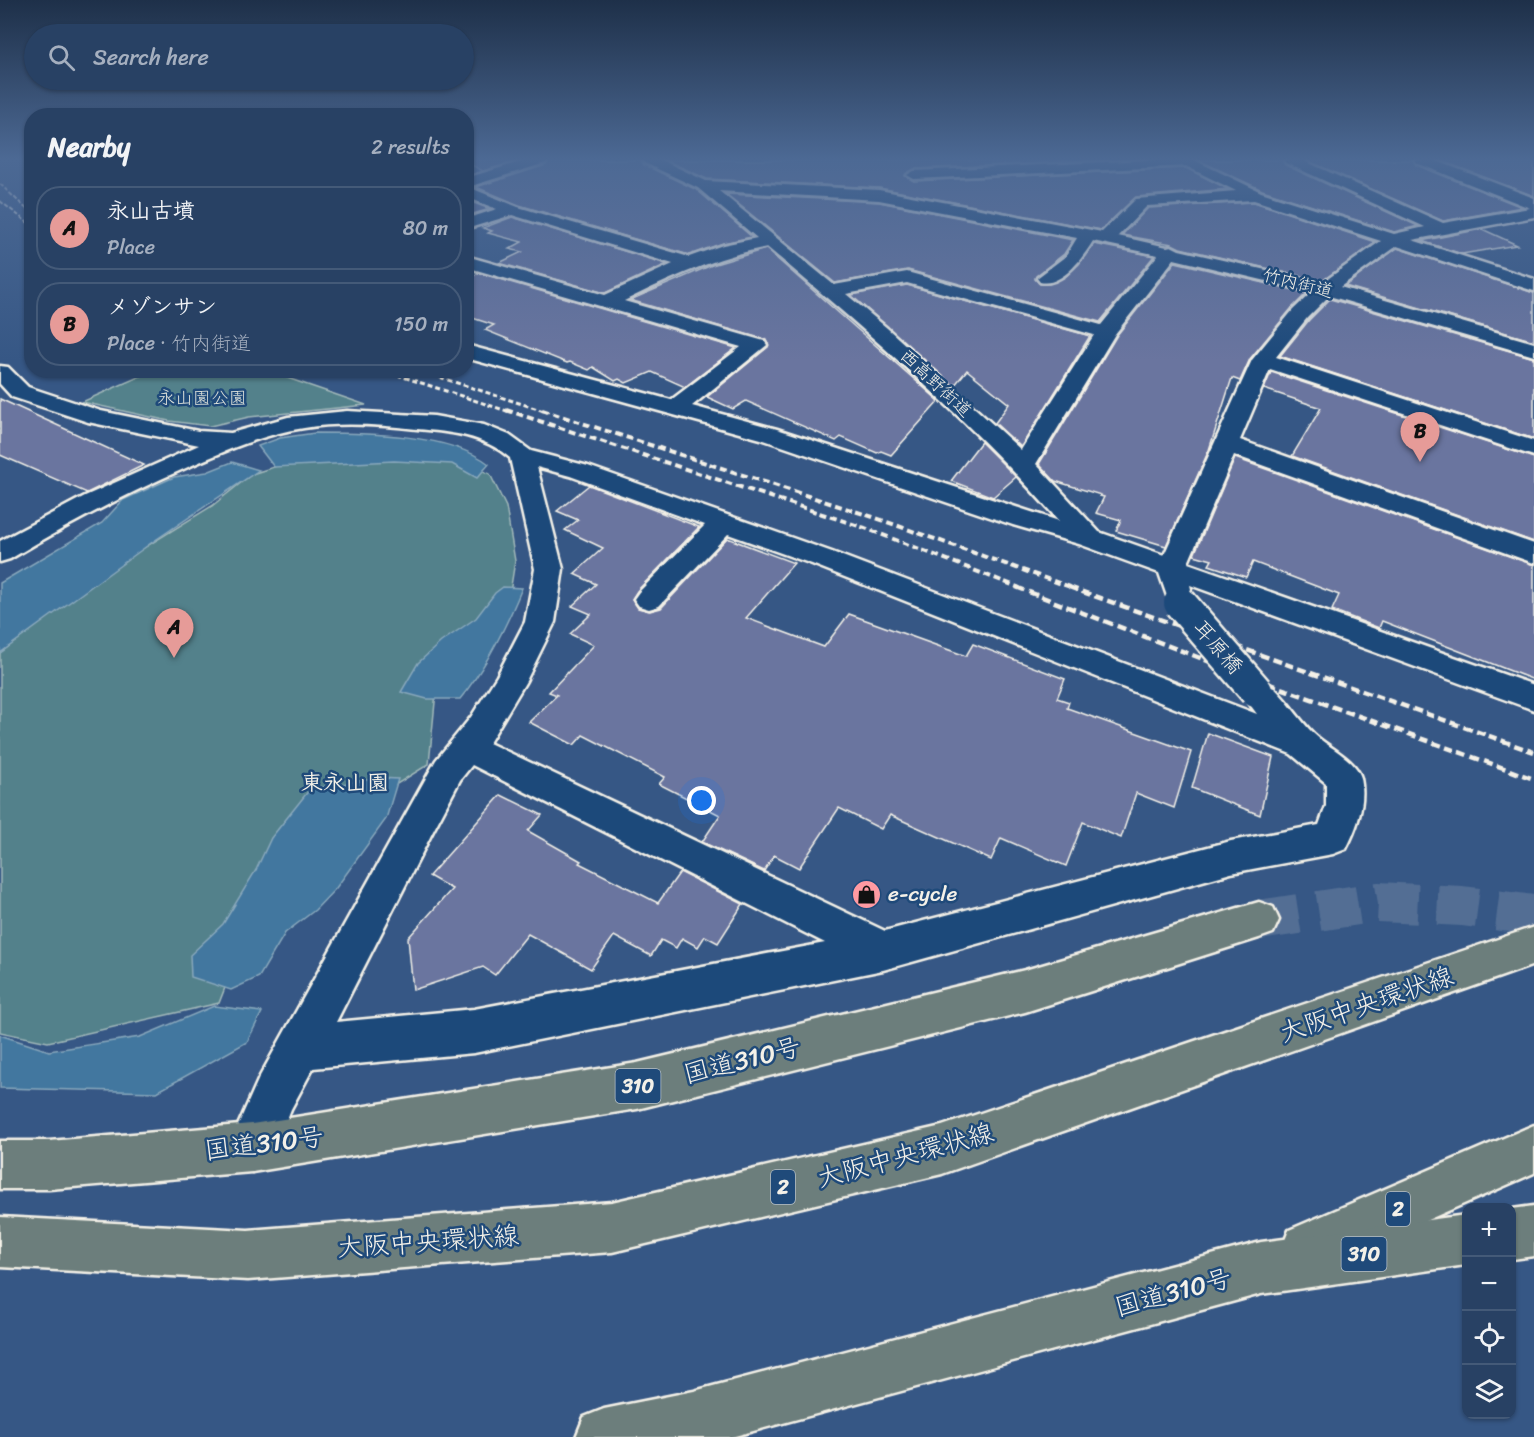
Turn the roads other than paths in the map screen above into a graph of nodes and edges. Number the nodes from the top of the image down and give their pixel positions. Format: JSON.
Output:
{"nodes":[{"id":1,"x":569,"y":227,"type":"edge"},
{"id":2,"x":753,"y":227,"type":"edge"},
{"id":3,"x":1052,"y":227,"type":"edge"},
{"id":4,"x":1117,"y":227,"type":"edge"},
{"id":5,"x":1358,"y":227,"type":"edge"},
{"id":6,"x":1446,"y":227,"type":"edge"},
{"id":7,"x":1441,"y":228,"type":"joint"},
{"id":8,"x":1088,"y":234,"type":"junction"},
{"id":9,"x":1106,"y":238,"type":"junction"},
{"id":10,"x":1396,"y":239,"type":"junction"},
{"id":11,"x":770,"y":241,"type":"junction"},
{"id":12,"x":1171,"y":251,"type":"junction"},
{"id":13,"x":474,"y":263,"type":"edge"},
{"id":14,"x":689,"y":263,"type":"junction"},
{"id":15,"x":1046,"y":278,"type":"dead end"},
{"id":16,"x":1534,"y":285,"type":"edge"},
{"id":17,"x":1325,"y":289,"type":"junction"},
{"id":18,"x":831,"y":291,"type":"junction"},
{"id":19,"x":608,"y":301,"type":"junction"},
{"id":20,"x":1106,"y":332,"type":"junction"},
{"id":21,"x":1534,"y":350,"type":"edge"},
{"id":22,"x":474,"y":353,"type":"edge"},
{"id":23,"x":1263,"y":360,"type":"junction"},
{"id":24,"x":0,"y":372,"type":"edge"},
{"id":25,"x":675,"y":408,"type":"junction"},
{"id":26,"x":233,"y":441,"type":"junction"},
{"id":27,"x":1227,"y":444,"type":"junction"},
{"id":28,"x":1534,"y":449,"type":"edge"},
{"id":29,"x":522,"y":456,"type":"junction"},
{"id":30,"x":1023,"y":465,"type":"junction"},
{"id":31,"x":723,"y":523,"type":"junction"},
{"id":32,"x":1089,"y":538,"type":"junction"},
{"id":33,"x":0,"y":553,"type":"edge"},
{"id":34,"x":1534,"y":554,"type":"edge"},
{"id":35,"x":1172,"y":568,"type":"junction"},
{"id":36,"x":649,"y":599,"type":"dead end"},
{"id":37,"x":1534,"y":698,"type":"edge"},
{"id":38,"x":1302,"y":744,"type":"junction"},
{"id":39,"x":466,"y":747,"type":"junction"},
{"id":40,"x":1259,"y":920,"type":"tunnel mouth"},
{"id":41,"x":1534,"y":946,"type":"edge"},
{"id":42,"x":883,"y":951,"type":"junction"},
{"id":43,"x":301,"y":1047,"type":"junction"},
{"id":44,"x":252,"y":1148,"type":"junction"},
{"id":45,"x":1534,"y":1149,"type":"edge"},
{"id":46,"x":0,"y":1165,"type":"edge"},
{"id":47,"x":1534,"y":1231,"type":"edge"},
{"id":48,"x":1516,"y":1233,"type":"edge"},
{"id":49,"x":1462,"y":1241,"type":"edge"},
{"id":50,"x":0,"y":1242,"type":"edge"},
{"id":51,"x":1261,"y":1268,"type":"junction"},
{"id":52,"x":604,"y":1437,"type":"edge"}],
"edges":[{"from":1,"to":14,"type":"street"},
{"from":2,"to":11,"type":"street","name":"西高野街道"},
{"from":3,"to":8,"type":"street","name":"竹内街道"},
{"from":4,"to":9,"type":"street"},
{"from":5,"to":10,"type":"street"},
{"from":6,"to":7,"type":"street"},
{"from":7,"to":10,"type":"street"},
{"from":8,"to":9,"type":"street","name":"竹内街道"},
{"from":8,"to":15,"type":"street"},
{"from":9,"to":12,"type":"street","name":"竹内街道"},
{"from":10,"to":16,"type":"street"},
{"from":10,"to":17,"type":"street"},
{"from":11,"to":14,"type":"street"},
{"from":11,"to":18,"type":"street","name":"西高野街道"},
{"from":12,"to":17,"type":"street","name":"竹内街道"},
{"from":12,"to":20,"type":"street"},
{"from":13,"to":19,"type":"street"},
{"from":14,"to":19,"type":"street"},
{"from":17,"to":21,"type":"street","name":"竹内街道"},
{"from":17,"to":23,"type":"street"},
{"from":18,"to":20,"type":"street"},
{"from":18,"to":30,"type":"street","name":"西高野街道"},
{"from":19,"to":25,"type":"street"},
{"from":20,"to":30,"type":"street"},
{"from":22,"to":25,"type":"street"},
{"from":23,"to":27,"type":"street"},
{"from":23,"to":28,"type":"street"},
{"from":24,"to":26,"type":"street"},
{"from":25,"to":32,"type":"street"},
{"from":26,"to":29,"type":"street"},
{"from":26,"to":33,"type":"street"},
{"from":27,"to":34,"type":"street"},
{"from":27,"to":35,"type":"street"},
{"from":29,"to":31,"type":"street"},
{"from":29,"to":39,"type":"street"},
{"from":30,"to":32,"type":"street","name":"西高野街道"},
{"from":31,"to":36,"type":"street"},
{"from":31,"to":38,"type":"street"},
{"from":32,"to":35,"type":"street","name":"西高野街道"},
{"from":35,"to":37,"type":"street","name":"西高野街道"},
{"from":35,"to":38,"type":"street","name":"耳原橋","bridge":true},
{"from":38,"to":42,"type":"street"},
{"from":39,"to":42,"type":"street"},
{"from":39,"to":43,"type":"street"},
{"from":40,"to":44,"type":"main road","name":"国道310号","number":"310"},
{"from":41,"to":50,"type":"main road","name":"大阪中央環状線","number":"2"},
{"from":42,"to":43,"type":"street"},
{"from":43,"to":44,"type":"street"},
{"from":44,"to":46,"type":"main road","name":"国道310号","number":"310"},
{"from":45,"to":51,"type":"main road","number":"2"},
{"from":47,"to":48,"type":"main road"},
{"from":49,"to":51,"type":"main road","name":"国道310号","number":"310"},
{"from":51,"to":52,"type":"main road","name":"国道310号","number":"310"}]}
